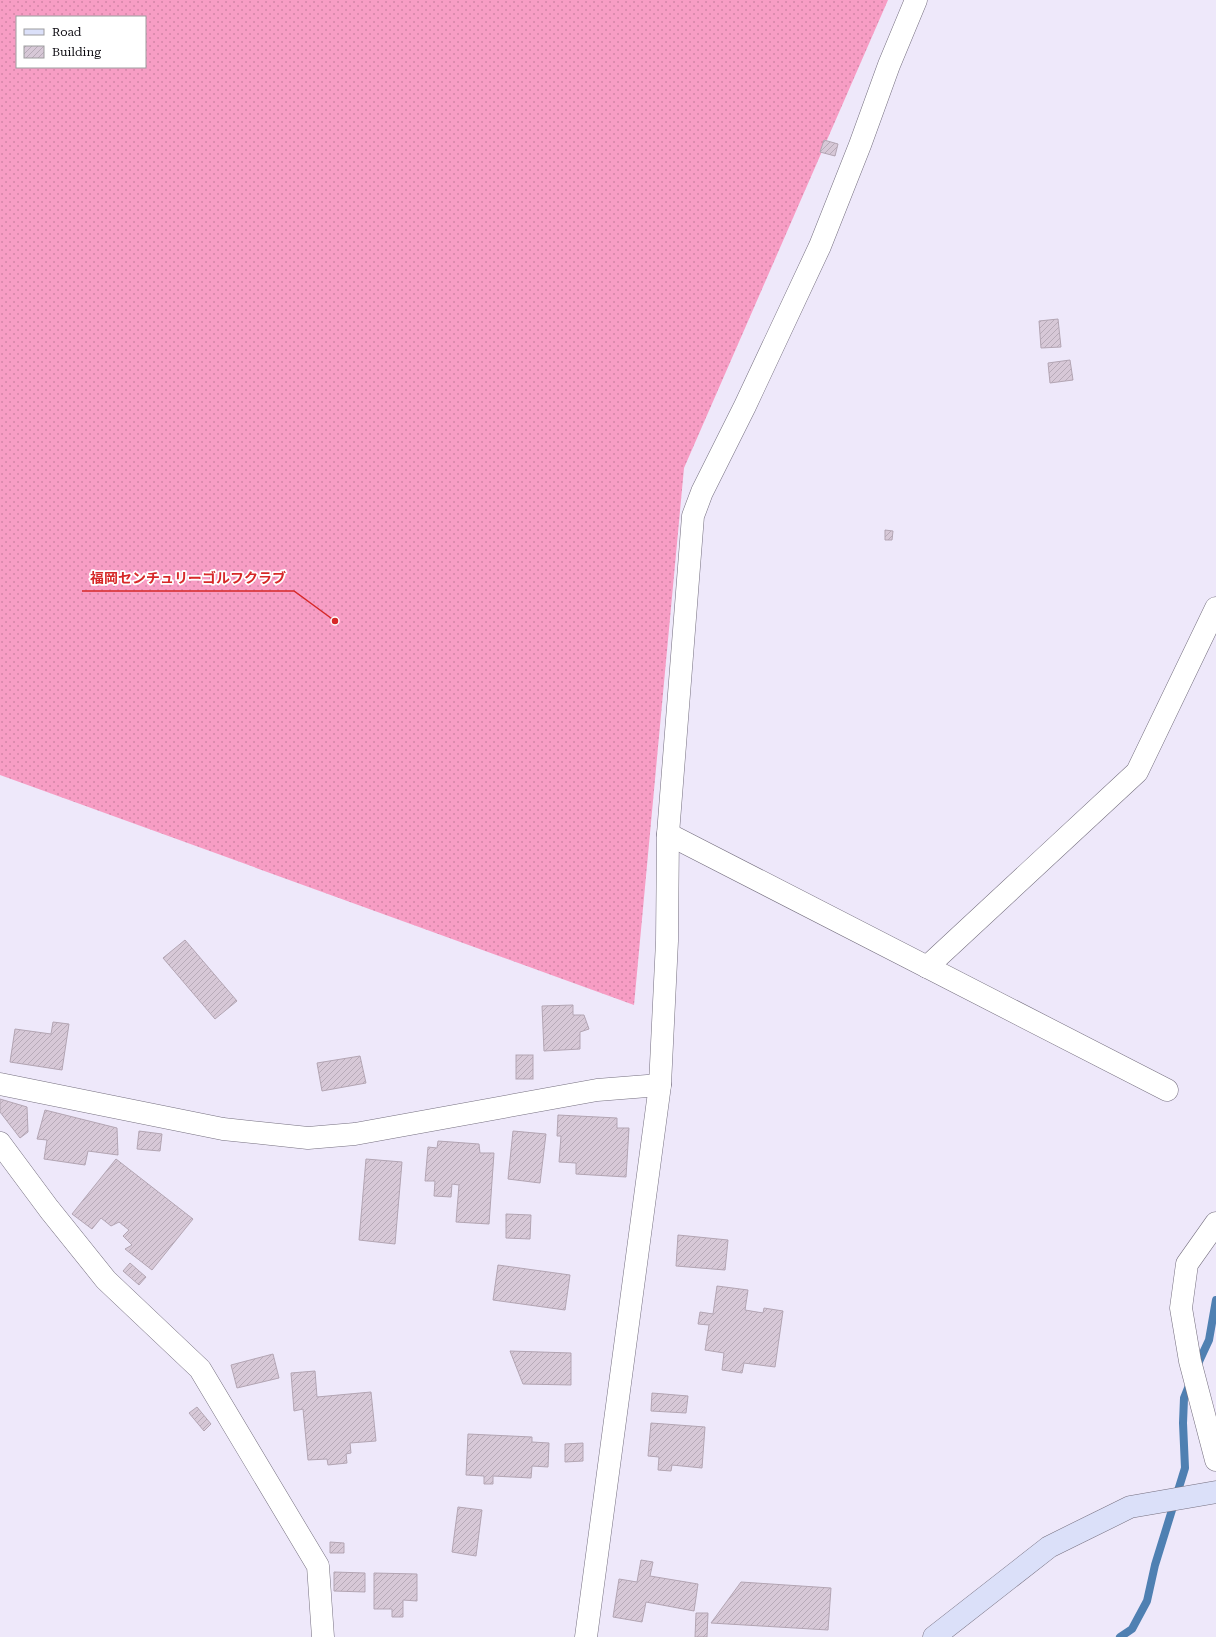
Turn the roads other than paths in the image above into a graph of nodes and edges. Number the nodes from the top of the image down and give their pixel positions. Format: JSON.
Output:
{"nodes":[{"id":1,"x":916,"y":0,"type":"edge"},
{"id":2,"x":1216,"y":608,"type":"edge"},
{"id":3,"x":668,"y":834,"type":"junction"},
{"id":4,"x":927,"y":967,"type":"junction"},
{"id":5,"x":0,"y":1084,"type":"edge"},
{"id":6,"x":660,"y":1085,"type":"junction"},
{"id":7,"x":1167,"y":1090,"type":"dead end"},
{"id":8,"x":0,"y":1143,"type":"edge"},
{"id":9,"x":1216,"y":1223,"type":"edge"},
{"id":10,"x":1216,"y":1460,"type":"edge"},
{"id":11,"x":1216,"y":1492,"type":"edge"},
{"id":12,"x":323,"y":1637,"type":"edge"},
{"id":13,"x":586,"y":1637,"type":"edge"},
{"id":14,"x":934,"y":1637,"type":"edge"}],
"edges":[{"from":1,"to":3,"type":"street"},
{"from":2,"to":4,"type":"street"},
{"from":3,"to":4,"type":"street"},
{"from":3,"to":6,"type":"street"},
{"from":4,"to":7,"type":"street"},
{"from":5,"to":6,"type":"street"},
{"from":6,"to":13,"type":"street"},
{"from":8,"to":12,"type":"street"},
{"from":9,"to":10,"type":"street"},
{"from":11,"to":14,"type":"street"}]}
